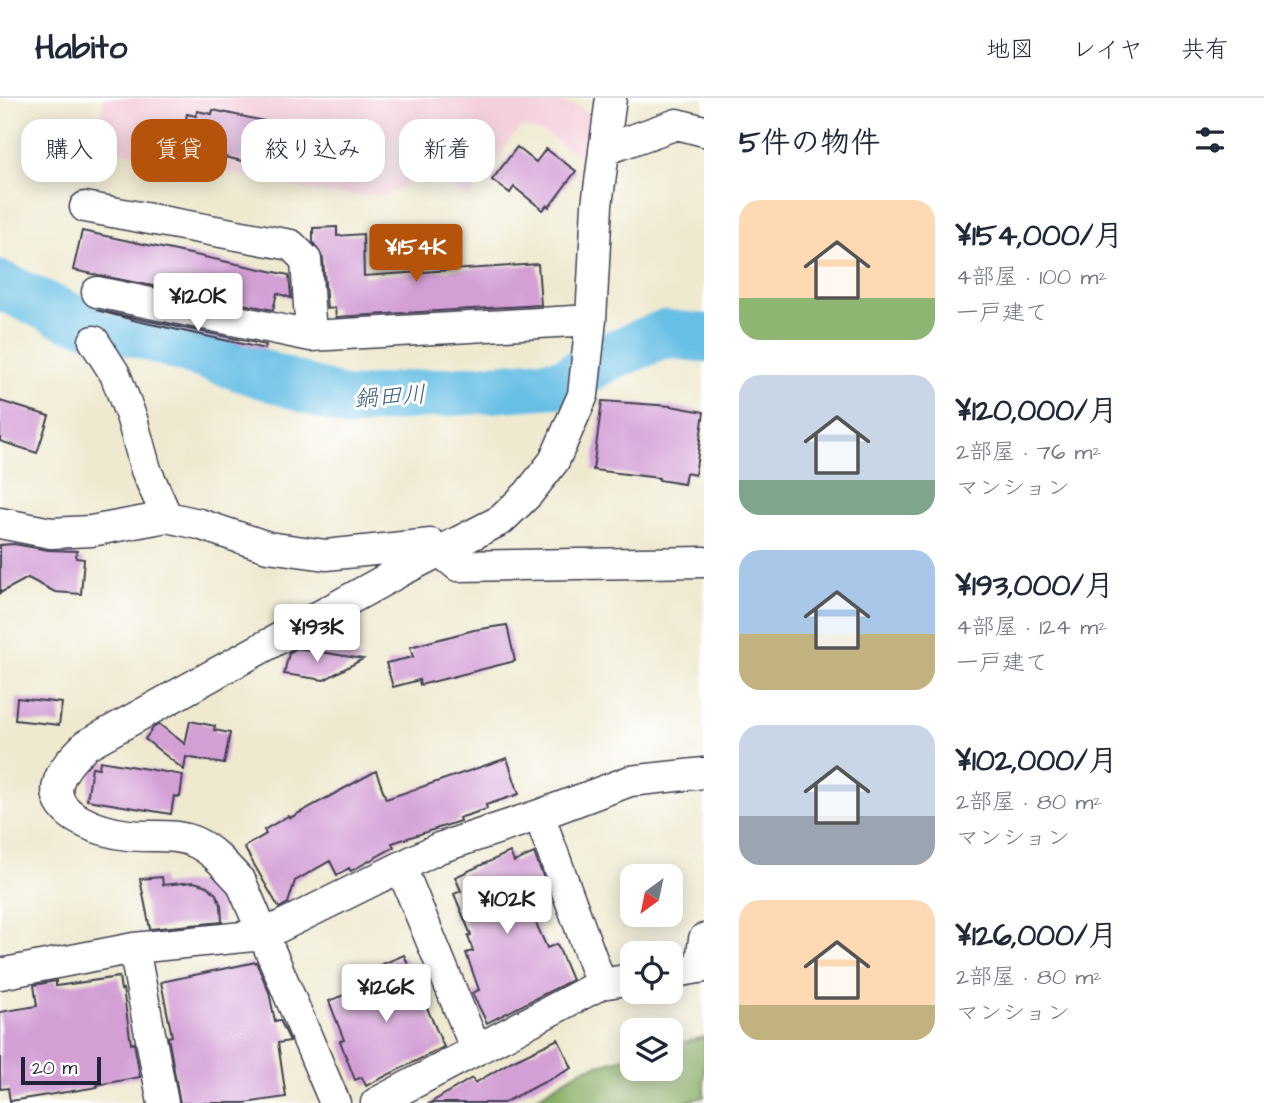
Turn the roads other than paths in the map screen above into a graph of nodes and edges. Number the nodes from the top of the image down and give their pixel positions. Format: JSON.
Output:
{"nodes":[{"id":1,"x":611,"y":98,"type":"edge"},
{"id":2,"x":704,"y":131,"type":"edge"},
{"id":3,"x":604,"y":150,"type":"junction"},
{"id":4,"x":85,"y":207,"type":"dead end"},
{"id":5,"x":97,"y":292,"type":"dead end"},
{"id":6,"x":590,"y":332,"type":"junction"},
{"id":7,"x":312,"y":336,"type":"junction"},
{"id":8,"x":94,"y":341,"type":"dead end"},
{"id":9,"x":167,"y":517,"type":"junction"},
{"id":10,"x":0,"y":523,"type":"edge"},
{"id":11,"x":440,"y":553,"type":"junction"},
{"id":12,"x":704,"y":562,"type":"edge"},
{"id":13,"x":704,"y":773,"type":"edge"},
{"id":14,"x":539,"y":815,"type":"junction"},
{"id":15,"x":401,"y":867,"type":"junction"},
{"id":16,"x":263,"y":935,"type":"junction"},
{"id":17,"x":134,"y":948,"type":"junction"},
{"id":18,"x":703,"y":958,"type":"edge"},
{"id":19,"x":683,"y":967,"type":"edge"},
{"id":20,"x":0,"y":974,"type":"edge"},
{"id":21,"x":620,"y":981,"type":"edge"},
{"id":22,"x":601,"y":984,"type":"junction"},
{"id":23,"x":475,"y":1050,"type":"junction"},
{"id":24,"x":155,"y":1102,"type":"edge"},
{"id":25,"x":335,"y":1103,"type":"edge"},
{"id":26,"x":376,"y":1103,"type":"edge"}],
"edges":[{"from":1,"to":3,"type":"street"},
{"from":2,"to":3,"type":"street"},
{"from":3,"to":6,"type":"street"},
{"from":4,"to":7,"type":"street"},
{"from":5,"to":7,"type":"street"},
{"from":6,"to":7,"type":"street"},
{"from":6,"to":11,"type":"street"},
{"from":8,"to":9,"type":"street"},
{"from":9,"to":10,"type":"street"},
{"from":9,"to":11,"type":"street"},
{"from":11,"to":12,"type":"street"},
{"from":11,"to":16,"type":"street"},
{"from":13,"to":14,"type":"street"},
{"from":14,"to":15,"type":"street"},
{"from":14,"to":22,"type":"street"},
{"from":15,"to":16,"type":"street"},
{"from":15,"to":23,"type":"street"},
{"from":16,"to":17,"type":"street"},
{"from":16,"to":25,"type":"street"},
{"from":17,"to":20,"type":"street"},
{"from":17,"to":24,"type":"street"},
{"from":18,"to":19,"type":"street"},
{"from":21,"to":22,"type":"street"},
{"from":22,"to":23,"type":"street"},
{"from":23,"to":26,"type":"street"}]}
